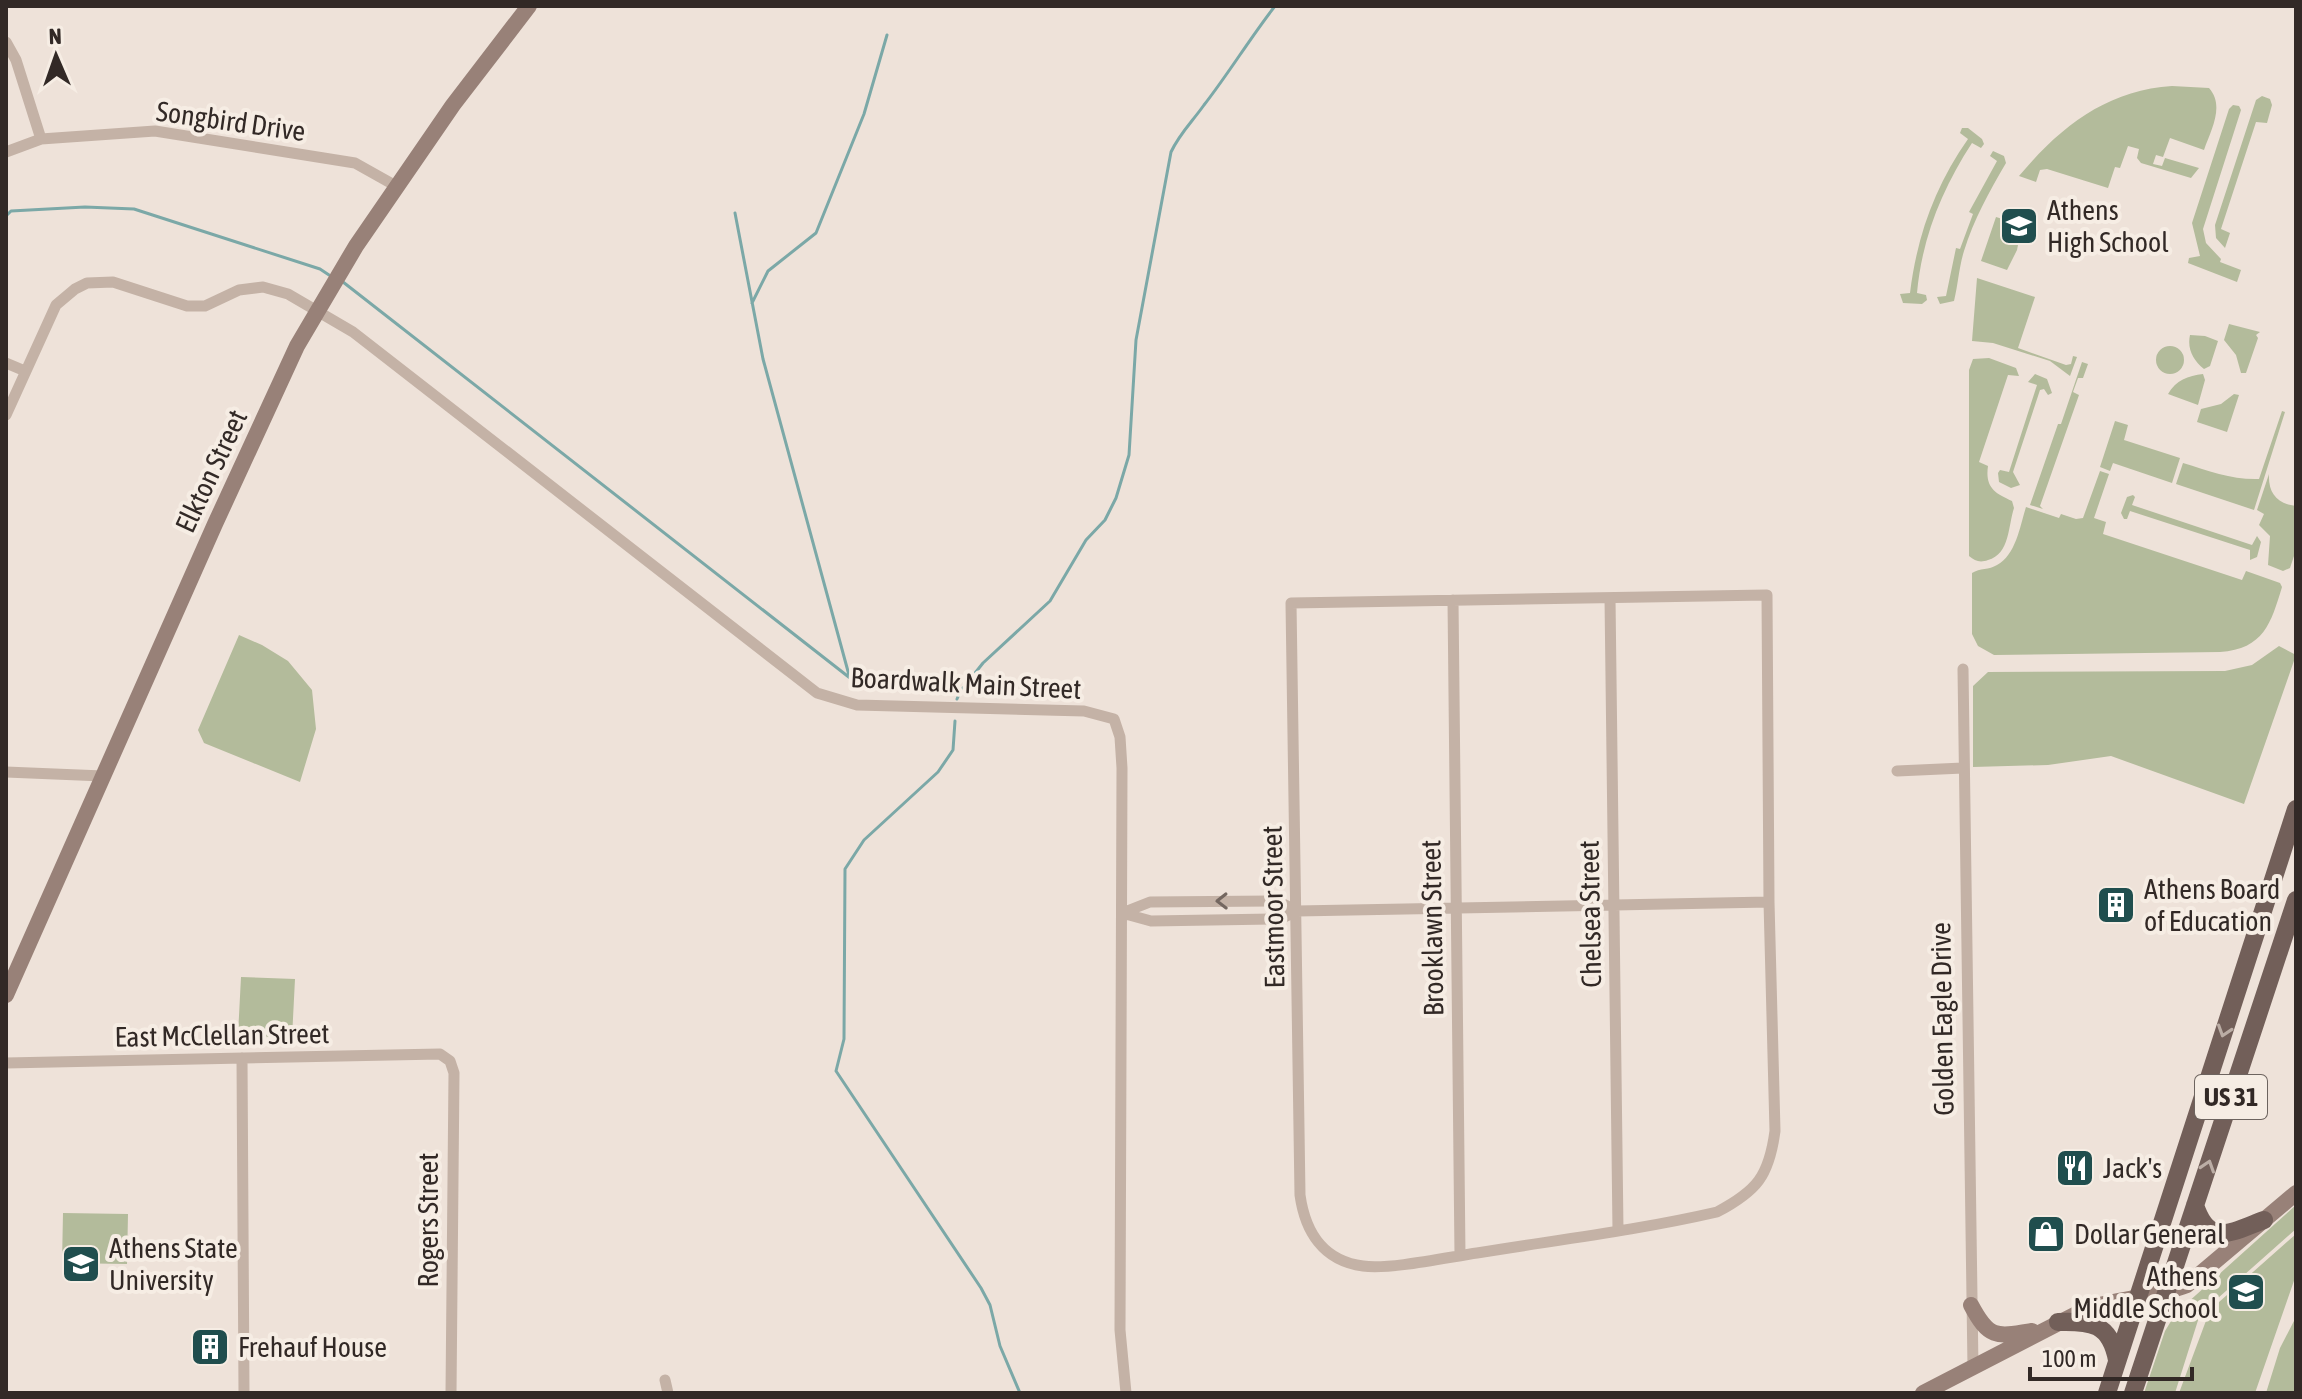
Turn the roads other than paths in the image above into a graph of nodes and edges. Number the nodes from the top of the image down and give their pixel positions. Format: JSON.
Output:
{"nodes":[{"id":1,"x":529,"y":6,"type":"edge"},
{"id":2,"x":6,"y":42,"type":"edge"},
{"id":3,"x":41,"y":139,"type":"junction"},
{"id":4,"x":6,"y":152,"type":"edge"},
{"id":5,"x":396,"y":186,"type":"junction"},
{"id":6,"x":318,"y":310,"type":"junction"},
{"id":7,"x":6,"y":363,"type":"edge"},
{"id":8,"x":25,"y":371,"type":"junction"},
{"id":9,"x":6,"y":415,"type":"edge"},
{"id":10,"x":1610,"y":598,"type":"junction"},
{"id":11,"x":1453,"y":600,"type":"junction"},
{"id":12,"x":1963,"y":669,"type":"dead end"},
{"id":13,"x":1963,"y":768,"type":"junction"},
{"id":14,"x":1897,"y":771,"type":"dead end"},
{"id":15,"x":6,"y":772,"type":"edge"},
{"id":16,"x":103,"y":776,"type":"junction"},
{"id":17,"x":2296,"y":809,"type":"edge"},
{"id":18,"x":2296,"y":900,"type":"edge"},
{"id":19,"x":1769,"y":902,"type":"junction"},
{"id":20,"x":1614,"y":906,"type":"junction"},
{"id":21,"x":1456,"y":909,"type":"junction"},
{"id":22,"x":1297,"y":911,"type":"junction"},
{"id":23,"x":1122,"y":913,"type":"junction"},
{"id":24,"x":7,"y":989,"type":"edge"},
{"id":25,"x":440,"y":1054,"type":"joint"},
{"id":26,"x":242,"y":1058,"type":"junction"},
{"id":27,"x":6,"y":1063,"type":"edge"},
{"id":28,"x":2296,"y":1193,"type":"edge"},
{"id":29,"x":2195,"y":1205,"type":"junction"},
{"id":30,"x":2264,"y":1220,"type":"junction"},
{"id":31,"x":1618,"y":1230,"type":"junction"},
{"id":32,"x":1460,"y":1255,"type":"junction"},
{"id":33,"x":2165,"y":1293,"type":"junction"},
{"id":34,"x":2139,"y":1298,"type":"junction"},
{"id":35,"x":1971,"y":1305,"type":"junction"},
{"id":36,"x":2052,"y":1325,"type":"junction"},
{"id":37,"x":2117,"y":1362,"type":"junction"},
{"id":38,"x":1973,"y":1368,"type":"junction"},
{"id":39,"x":665,"y":1380,"type":"dead end"},
{"id":40,"x":244,"y":1393,"type":"edge"},
{"id":41,"x":451,"y":1393,"type":"edge"},
{"id":42,"x":668,"y":1393,"type":"edge"},
{"id":43,"x":1126,"y":1393,"type":"edge"},
{"id":44,"x":1923,"y":1393,"type":"edge"},
{"id":45,"x":2107,"y":1393,"type":"edge"},
{"id":46,"x":2133,"y":1393,"type":"edge"}],
"edges":[{"from":1,"to":5,"type":"street","name":"Elkton Street"},
{"from":2,"to":3,"type":"street"},
{"from":3,"to":4,"type":"street","name":"Songbird Drive"},
{"from":3,"to":5,"type":"street","name":"Songbird Drive"},
{"from":5,"to":6,"type":"street","name":"Elkton Street"},
{"from":6,"to":8,"type":"street"},
{"from":6,"to":16,"type":"street","name":"Elkton Street"},
{"from":6,"to":23,"type":"street","name":"Boardwalk Main Street"},
{"from":7,"to":8,"type":"street"},
{"from":8,"to":9,"type":"street"},
{"from":10,"to":11,"type":"street","name":"Eastmoor Street"},
{"from":10,"to":19,"type":"street","name":"Eastmoor Street"},
{"from":10,"to":20,"type":"street","name":"Chelsea Street"},
{"from":11,"to":21,"type":"street","name":"Brooklawn Street"},
{"from":11,"to":22,"type":"street","name":"Eastmoor Street"},
{"from":12,"to":13,"type":"street","name":"Golden Eagle Drive"},
{"from":13,"to":14,"type":"street"},
{"from":13,"to":35,"type":"street","name":"Golden Eagle Drive"},
{"from":15,"to":16,"type":"street"},
{"from":16,"to":24,"type":"street","name":"Elkton Street"},
{"from":17,"to":34,"type":"main road","number":"US 31","one_way":true},
{"from":29,"to":18,"type":"main road","number":"US 31","one_way":true},
{"from":19,"to":20,"type":"street"},
{"from":19,"to":31,"type":"street","name":"Eastmoor Street"},
{"from":20,"to":21,"type":"street"},
{"from":20,"to":31,"type":"street","name":"Chelsea Street"},
{"from":21,"to":22,"type":"street"},
{"from":21,"to":32,"type":"street","name":"Brooklawn Street"},
{"from":22,"to":23,"type":"street"},
{"from":22,"to":23,"type":"street","one_way":true},
{"from":22,"to":32,"type":"street","name":"Eastmoor Street"},
{"from":23,"to":43,"type":"street","name":"Boardwalk Main Street"},
{"from":25,"to":26,"type":"street","name":"East McClellan Street"},
{"from":25,"to":41,"type":"street","name":"Rogers Street"},
{"from":26,"to":27,"type":"street","name":"East McClellan Street"},
{"from":26,"to":40,"type":"street"},
{"from":28,"to":30,"type":"street"},
{"from":29,"to":30,"type":"main road"},
{"from":29,"to":33,"type":"main road","number":"US 31"},
{"from":30,"to":33,"type":"street"},
{"from":31,"to":32,"type":"street","name":"Eastmoor Street"},
{"from":33,"to":34,"type":"street"},
{"from":33,"to":46,"type":"main road","number":"US 31"},
{"from":34,"to":36,"type":"street"},
{"from":34,"to":37,"type":"main road","number":"US 31"},
{"from":35,"to":36,"type":"street"},
{"from":35,"to":38,"type":"street","name":"Golden Eagle Drive"},
{"from":36,"to":37,"type":"main road"},
{"from":36,"to":38,"type":"street"},
{"from":37,"to":45,"type":"main road","number":"US 31"},
{"from":38,"to":44,"type":"street"},
{"from":39,"to":42,"type":"street"}]}
